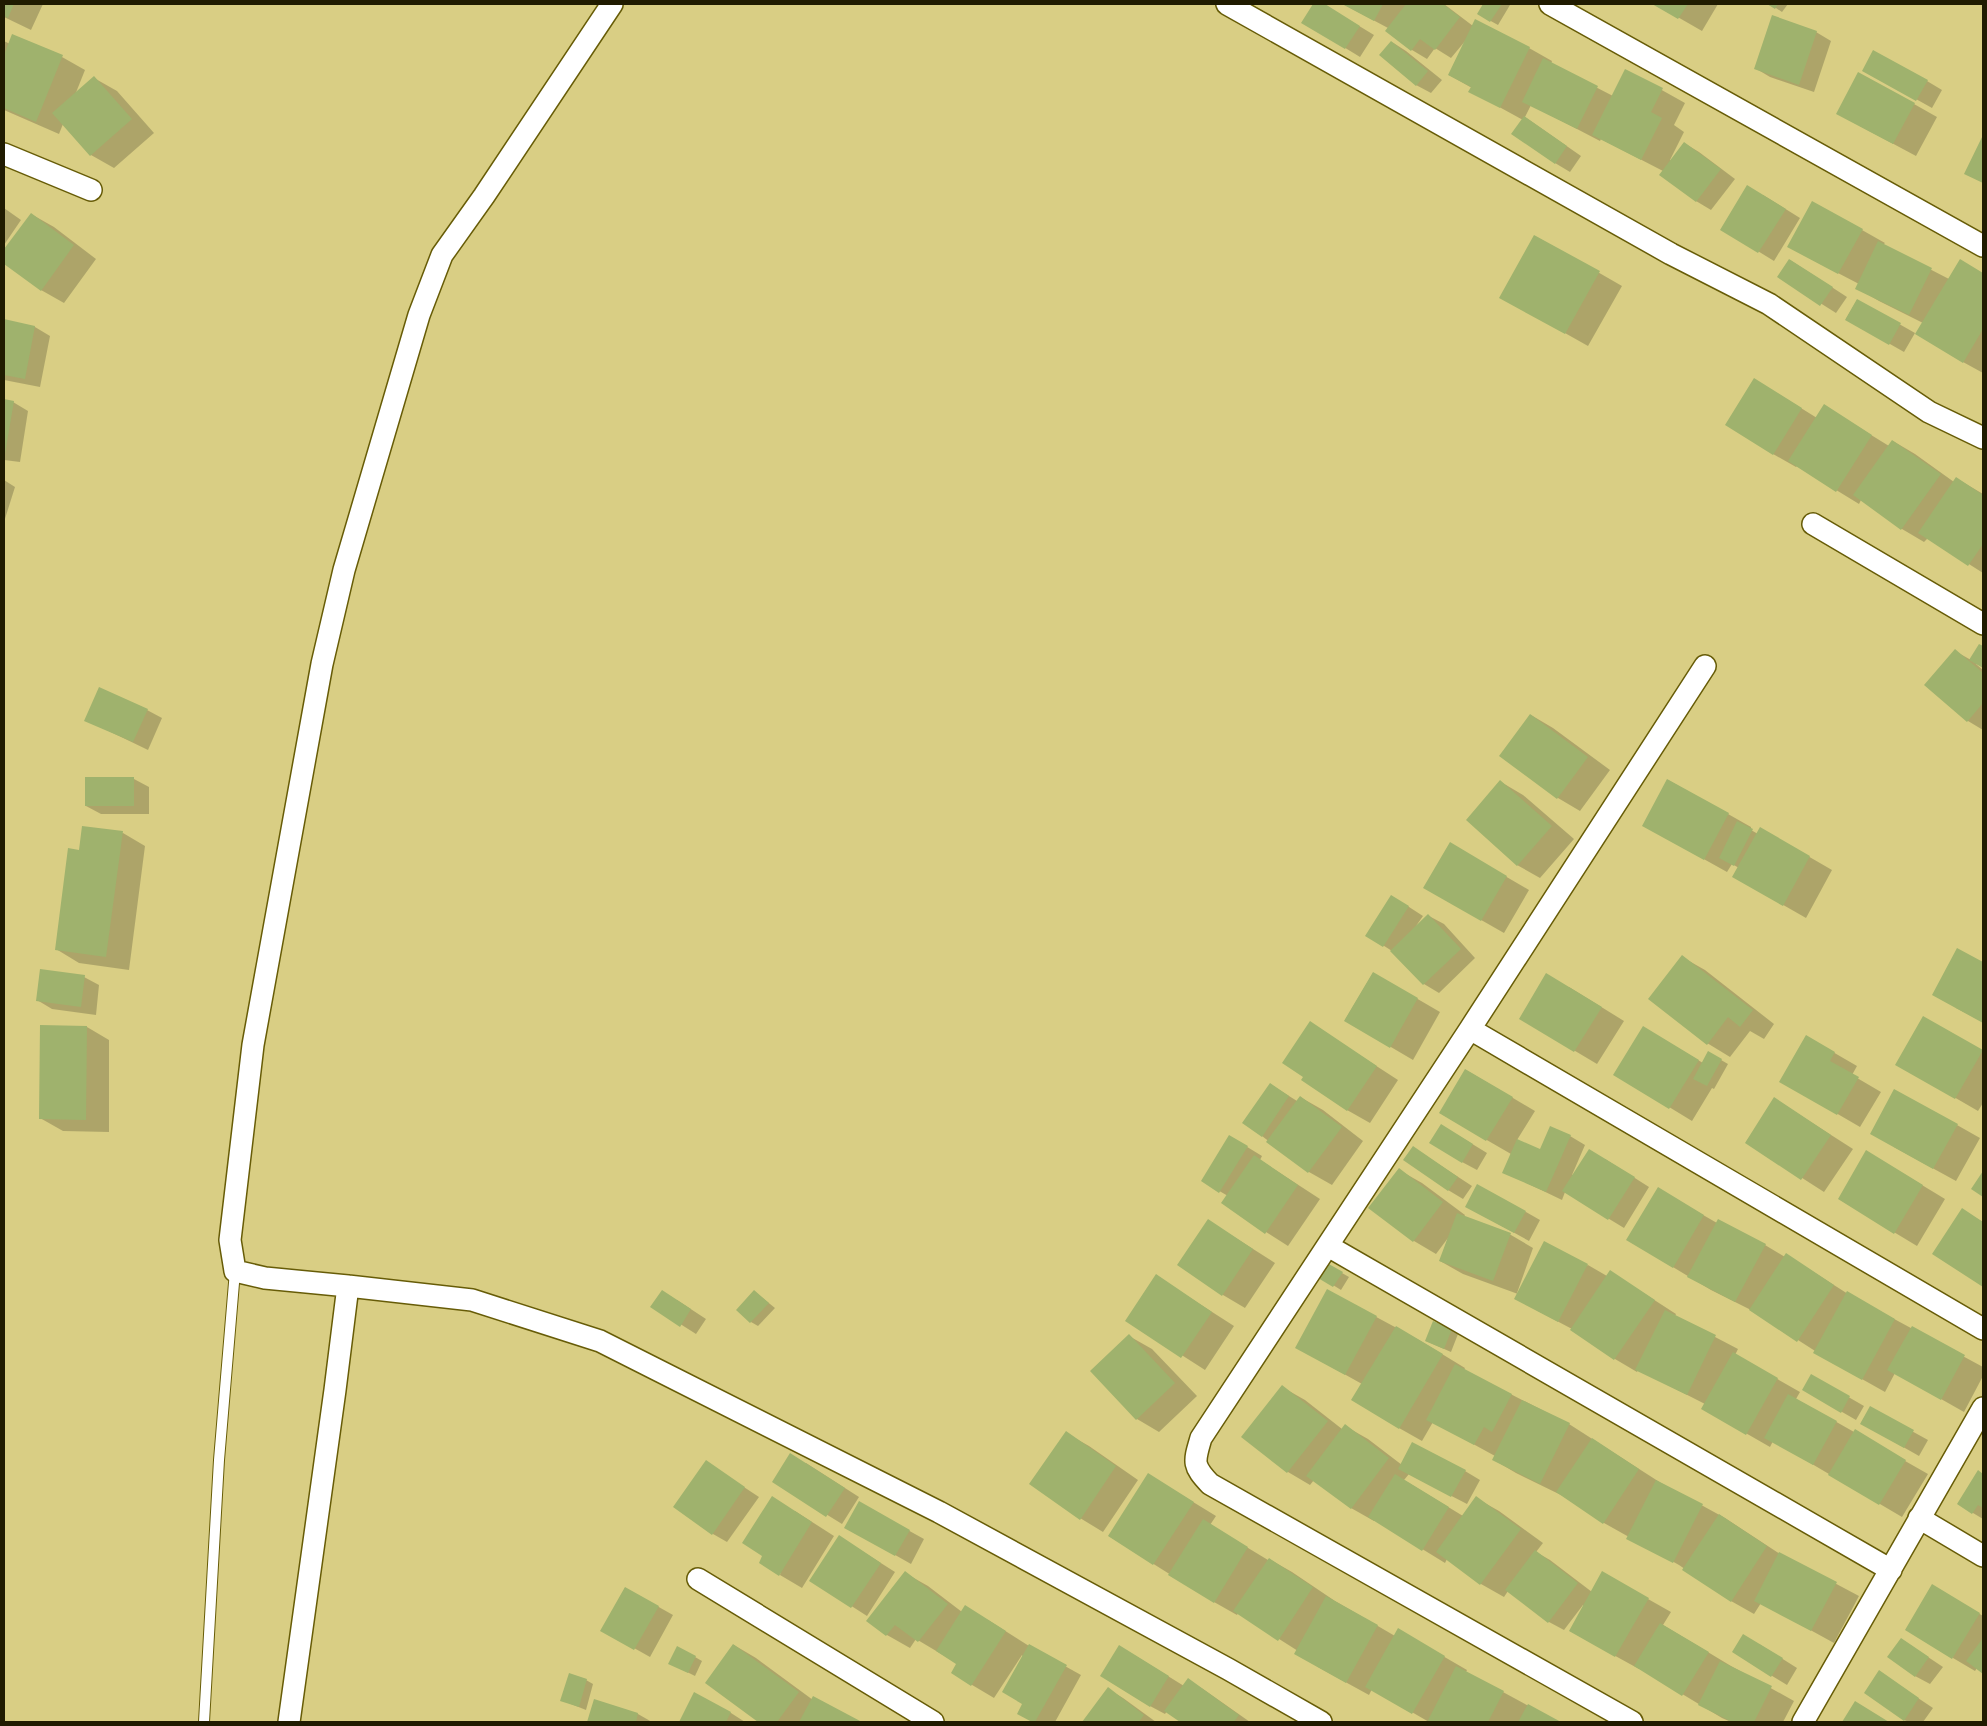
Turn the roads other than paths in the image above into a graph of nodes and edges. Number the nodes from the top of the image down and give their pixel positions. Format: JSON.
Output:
{"nodes":[{"id":1,"x":612,"y":4,"type":"edge"},
{"id":2,"x":1227,"y":4,"type":"edge"},
{"id":3,"x":1550,"y":4,"type":"edge"},
{"id":4,"x":4,"y":154,"type":"edge"},
{"id":5,"x":91,"y":190,"type":"dead end"},
{"id":6,"x":1983,"y":246,"type":"edge"},
{"id":7,"x":1983,"y":438,"type":"edge"},
{"id":8,"x":1813,"y":524,"type":"dead end"},
{"id":9,"x":1983,"y":624,"type":"edge"},
{"id":10,"x":1704,"y":666,"type":"dead end"},
{"id":11,"x":1470,"y":1029,"type":"junction"},
{"id":12,"x":1328,"y":1246,"type":"junction"},
{"id":13,"x":235,"y":1271,"type":"junction"},
{"id":14,"x":348,"y":1286,"type":"junction"},
{"id":15,"x":1983,"y":1329,"type":"edge"},
{"id":16,"x":1983,"y":1408,"type":"edge"},
{"id":17,"x":1919,"y":1518,"type":"junction"},
{"id":18,"x":1983,"y":1556,"type":"edge"},
{"id":19,"x":1891,"y":1570,"type":"junction"},
{"id":20,"x":698,"y":1579,"type":"dead end"},
{"id":21,"x":929,"y":1721,"type":"edge"},
{"id":22,"x":204,"y":1722,"type":"edge"},
{"id":23,"x":289,"y":1722,"type":"edge"},
{"id":24,"x":1321,"y":1722,"type":"edge"},
{"id":25,"x":1632,"y":1722,"type":"edge"},
{"id":26,"x":1803,"y":1722,"type":"edge"}],
"edges":[{"from":1,"to":13,"type":"street"},
{"from":2,"to":7,"type":"street"},
{"from":3,"to":6,"type":"street"},
{"from":4,"to":5,"type":"street"},
{"from":8,"to":9,"type":"street"},
{"from":10,"to":11,"type":"street"},
{"from":11,"to":12,"type":"street"},
{"from":11,"to":15,"type":"street"},
{"from":12,"to":19,"type":"street"},
{"from":12,"to":25,"type":"street"},
{"from":13,"to":14,"type":"street"},
{"from":13,"to":22,"type":"lane"},
{"from":14,"to":23,"type":"street"},
{"from":14,"to":24,"type":"street"},
{"from":16,"to":17,"type":"street"},
{"from":17,"to":18,"type":"street"},
{"from":17,"to":19,"type":"street"},
{"from":19,"to":26,"type":"street"},
{"from":20,"to":21,"type":"street"}]}
